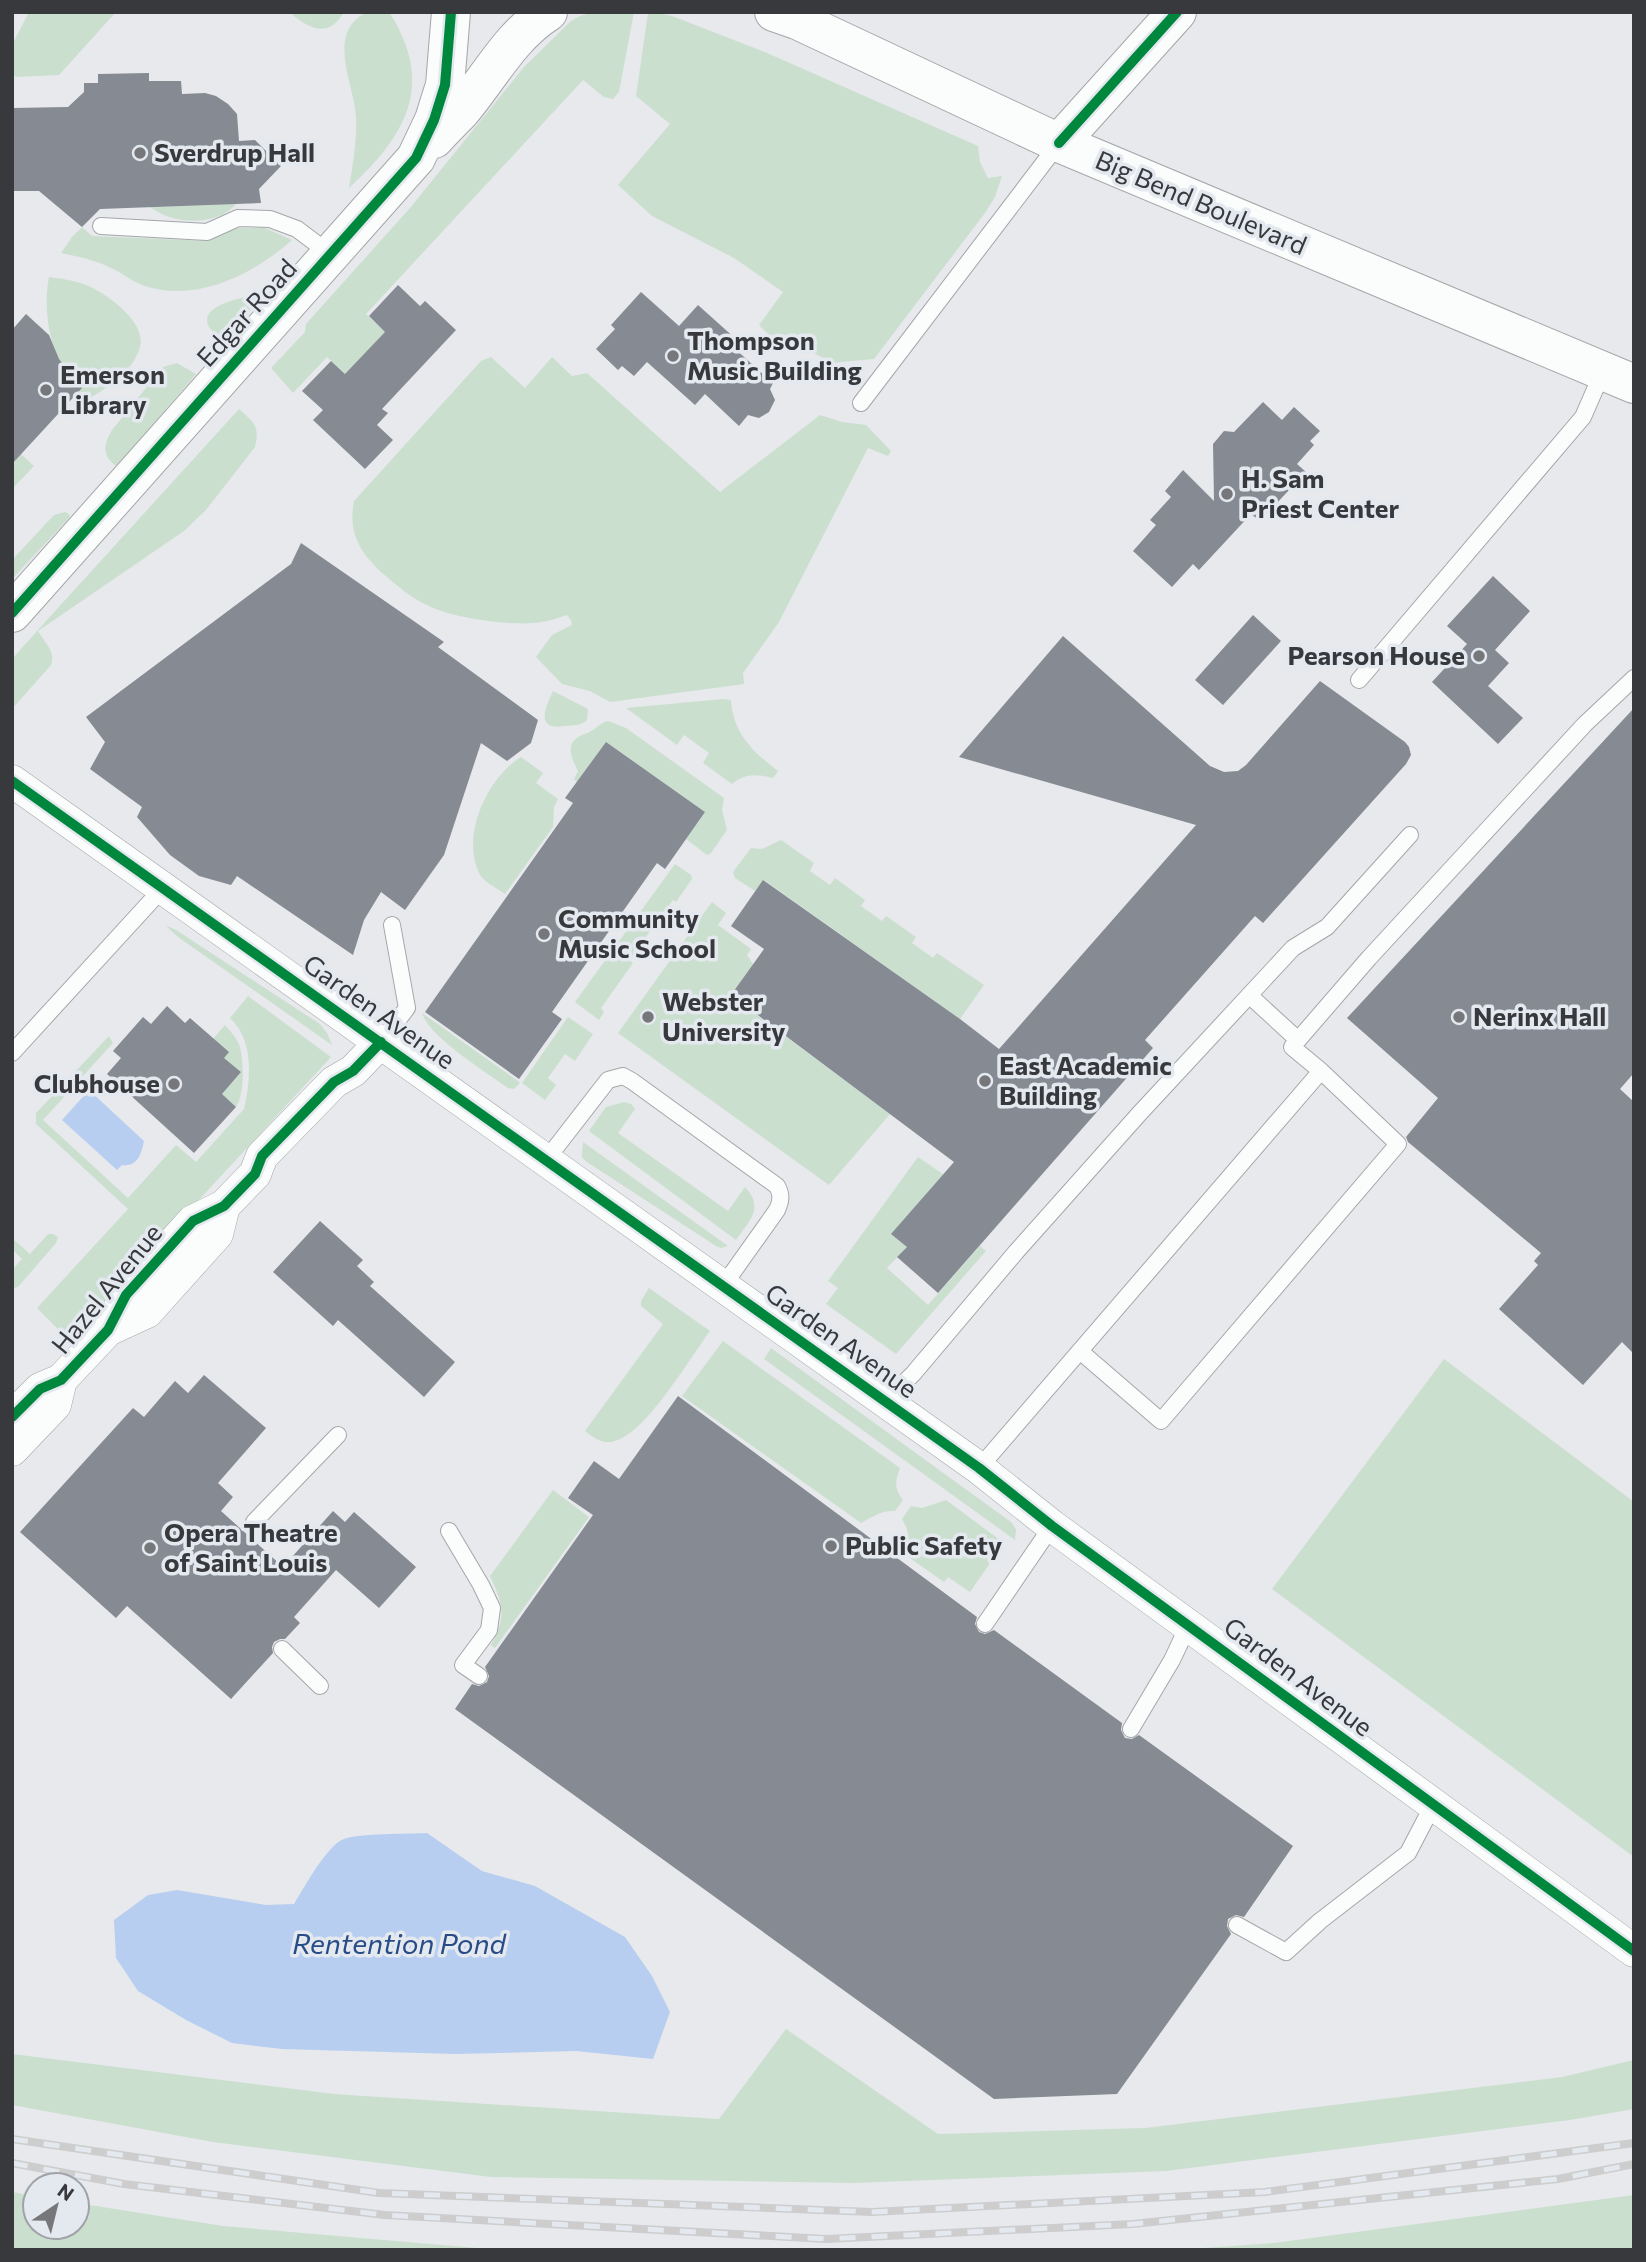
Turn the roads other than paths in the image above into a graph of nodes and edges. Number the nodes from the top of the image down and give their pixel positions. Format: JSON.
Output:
{"nodes":[{"id":1,"x":451,"y":12,"type":"edge"},
{"id":2,"x":548,"y":12,"type":"edge"},
{"id":3,"x":774,"y":12,"type":"edge"},
{"id":4,"x":1177,"y":12,"type":"edge"},
{"id":5,"x":1059,"y":143,"type":"junction"},
{"id":6,"x":416,"y":158,"type":"junction"},
{"id":7,"x":101,"y":226,"type":"dead end"},
{"id":8,"x":330,"y":254,"type":"junction"},
{"id":9,"x":1619,"y":378,"type":"edge"},
{"id":10,"x":860,"y":403,"type":"dead end"},
{"id":11,"x":12,"y":613,"type":"edge"},
{"id":12,"x":1634,"y":678,"type":"edge"},
{"id":13,"x":1359,"y":680,"type":"dead end"},
{"id":14,"x":12,"y":781,"type":"edge"},
{"id":15,"x":1410,"y":835,"type":"dead end"},
{"id":16,"x":163,"y":888,"type":"junction"},
{"id":17,"x":392,"y":925,"type":"dead end"},
{"id":18,"x":1250,"y":995,"type":"junction"},
{"id":19,"x":1298,"y":1040,"type":"junction"},
{"id":20,"x":381,"y":1042,"type":"junction"},
{"id":21,"x":12,"y":1053,"type":"edge"},
{"id":22,"x":1321,"y":1072,"type":"junction"},
{"id":23,"x":546,"y":1160,"type":"junction"},
{"id":24,"x":723,"y":1286,"type":"junction"},
{"id":25,"x":1081,"y":1352,"type":"junction"},
{"id":26,"x":61,"y":1380,"type":"junction"},
{"id":27,"x":886,"y":1401,"type":"junction"},
{"id":28,"x":12,"y":1417,"type":"edge"},
{"id":29,"x":338,"y":1434,"type":"dead end"},
{"id":30,"x":12,"y":1450,"type":"edge"},
{"id":31,"x":979,"y":1468,"type":"junction"},
{"id":32,"x":254,"y":1521,"type":"dead end"},
{"id":33,"x":1052,"y":1526,"type":"junction"},
{"id":34,"x":449,"y":1531,"type":"dead end"},
{"id":35,"x":985,"y":1624,"type":"dead end"},
{"id":36,"x":1189,"y":1624,"type":"junction"},
{"id":37,"x":282,"y":1649,"type":"dead end"},
{"id":38,"x":479,"y":1676,"type":"dead end"},
{"id":39,"x":320,"y":1686,"type":"dead end"},
{"id":40,"x":1131,"y":1729,"type":"dead end"},
{"id":41,"x":1433,"y":1805,"type":"junction"},
{"id":42,"x":1237,"y":1926,"type":"dead end"},
{"id":43,"x":1634,"y":1951,"type":"edge"}],
"edges":[{"from":1,"to":6,"type":"main road","name":"Edgar Road"},
{"from":2,"to":6,"type":"main road"},
{"from":3,"to":5,"type":"main road","name":"Big Bend Boulevard"},
{"from":4,"to":5,"type":"main road"},
{"from":5,"to":9,"type":"main road","name":"Big Bend Boulevard"},
{"from":5,"to":10,"type":"lane"},
{"from":6,"to":8,"type":"main road","name":"Edgar Road"},
{"from":7,"to":8,"type":"lane"},
{"from":8,"to":11,"type":"main road","name":"Edgar Road"},
{"from":9,"to":13,"type":"lane"},
{"from":12,"to":19,"type":"lane"},
{"from":14,"to":16,"type":"street","name":"Garden Avenue"},
{"from":15,"to":18,"type":"lane"},
{"from":16,"to":20,"type":"street","name":"Garden Avenue"},
{"from":16,"to":21,"type":"lane"},
{"from":17,"to":20,"type":"lane"},
{"from":18,"to":19,"type":"lane"},
{"from":18,"to":27,"type":"lane"},
{"from":19,"to":22,"type":"lane"},
{"from":20,"to":23,"type":"street","name":"Garden Avenue"},
{"from":20,"to":26,"type":"street","name":"Hazel Avenue"},
{"from":22,"to":25,"type":"lane"},
{"from":22,"to":25,"type":"lane"},
{"from":23,"to":24,"type":"street","name":"Garden Avenue"},
{"from":23,"to":24,"type":"lane"},
{"from":24,"to":27,"type":"street","name":"Garden Avenue"},
{"from":25,"to":31,"type":"lane"},
{"from":26,"to":28,"type":"street","name":"Hazel Avenue"},
{"from":26,"to":30,"type":"street","name":"Hazel Avenue"},
{"from":27,"to":31,"type":"street","name":"Garden Avenue"},
{"from":29,"to":32,"type":"lane"},
{"from":31,"to":33,"type":"street","name":"Garden Avenue"},
{"from":33,"to":35,"type":"lane"},
{"from":33,"to":36,"type":"street","name":"Garden Avenue"},
{"from":34,"to":38,"type":"lane"},
{"from":36,"to":40,"type":"lane"},
{"from":36,"to":41,"type":"street","name":"Garden Avenue"},
{"from":37,"to":39,"type":"lane"},
{"from":41,"to":42,"type":"lane"},
{"from":41,"to":43,"type":"street","name":"Garden Avenue"}]}
